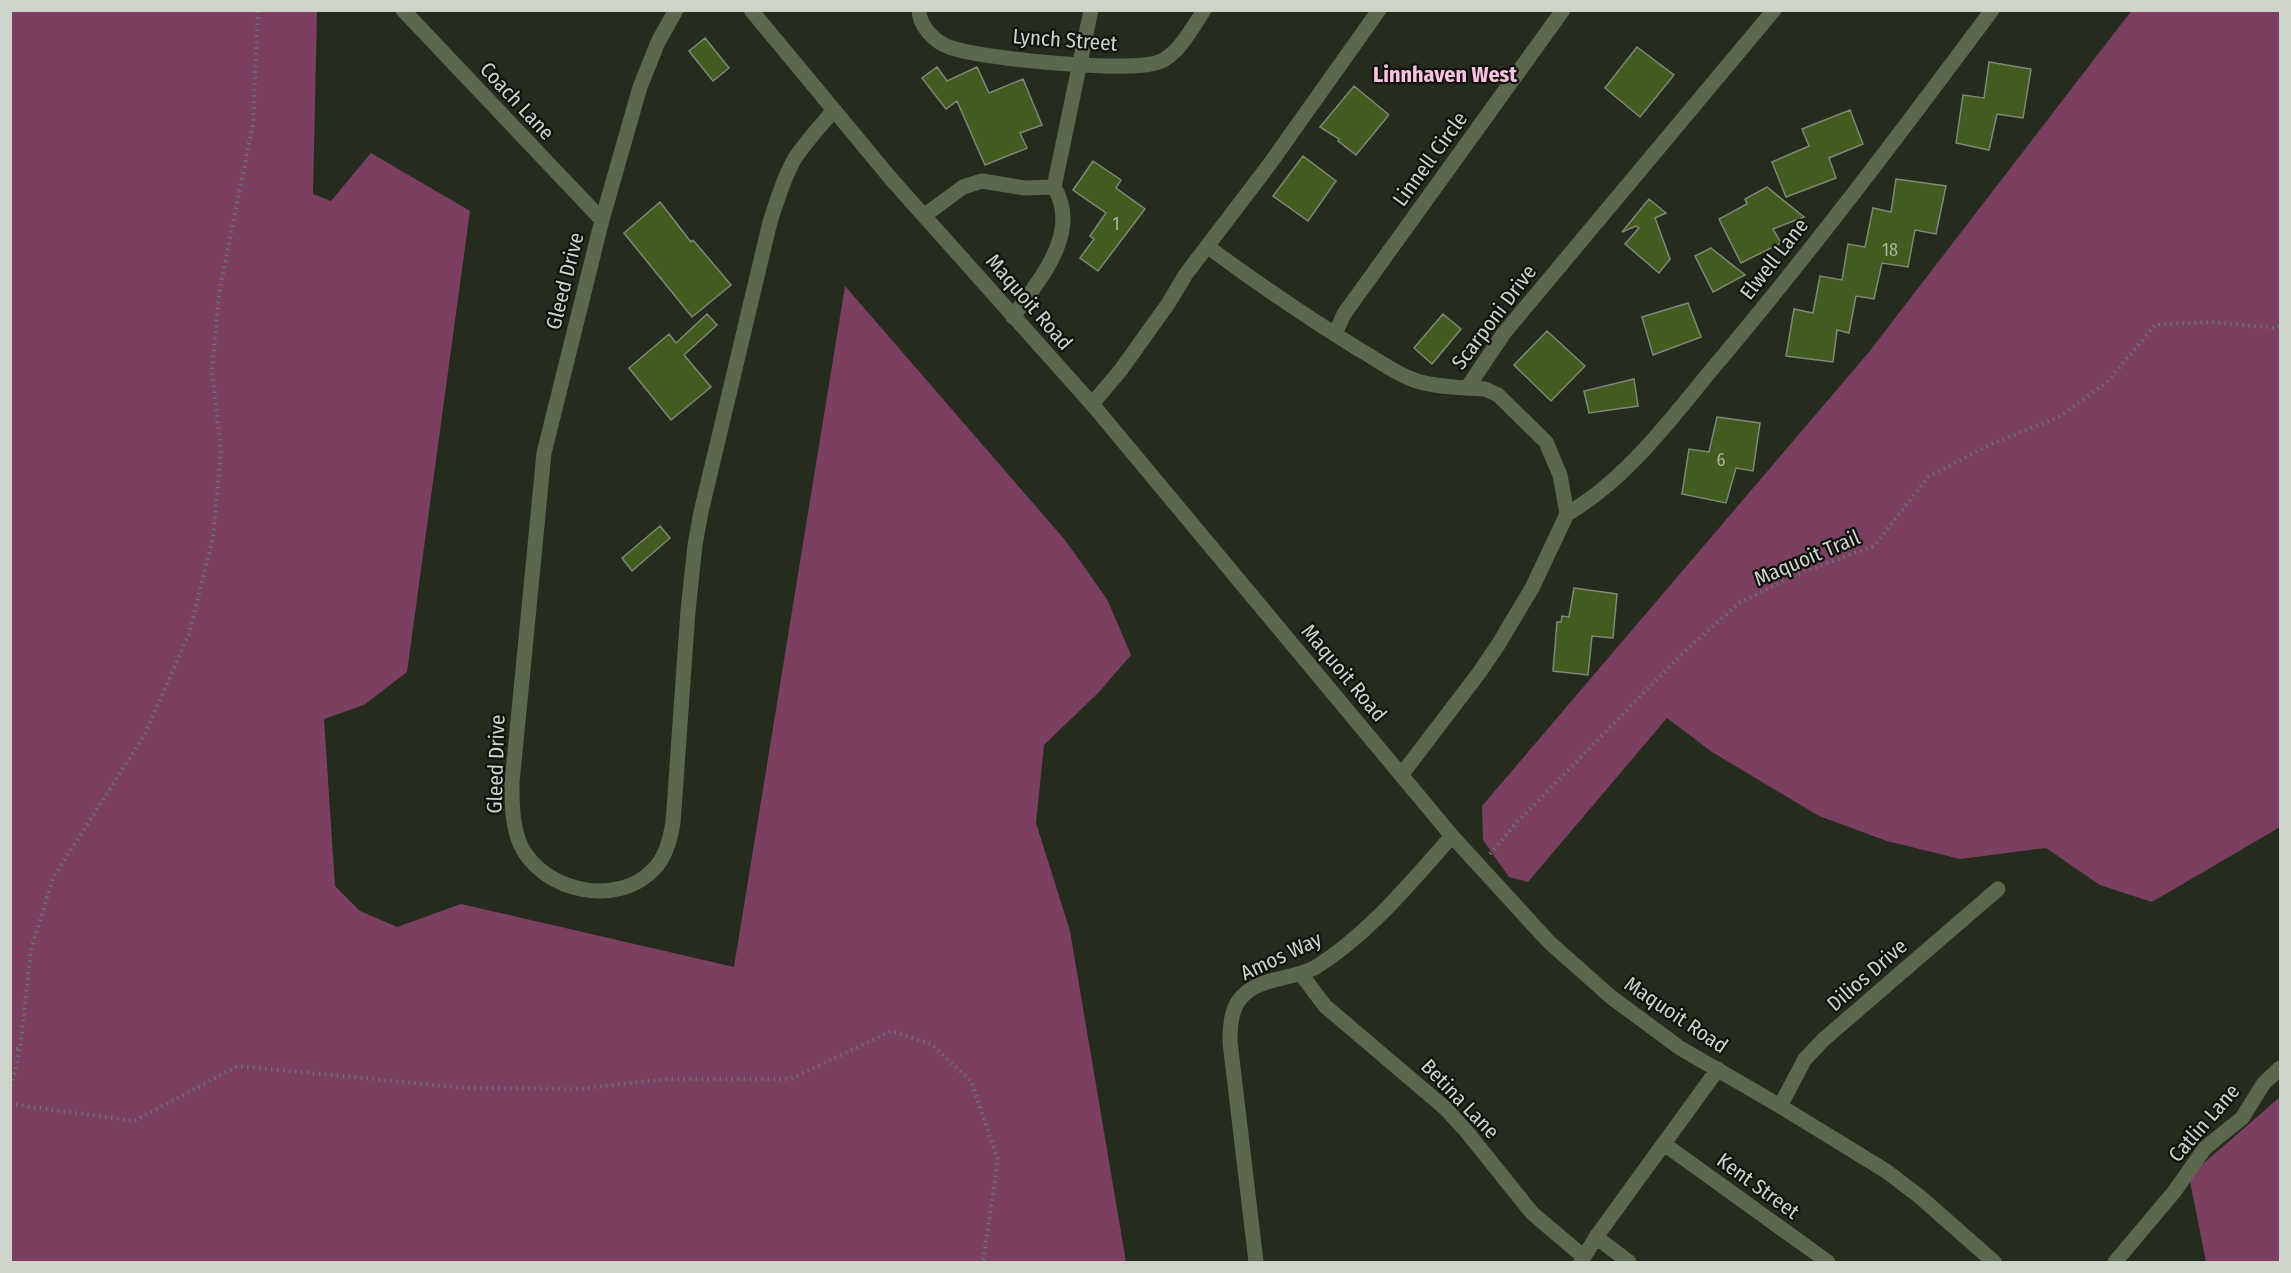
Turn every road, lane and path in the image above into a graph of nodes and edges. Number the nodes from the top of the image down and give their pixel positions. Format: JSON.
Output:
{"nodes":[{"id":1,"x":258,"y":10,"type":"edge"},
{"id":2,"x":403,"y":10,"type":"edge"},
{"id":3,"x":676,"y":10,"type":"edge"},
{"id":4,"x":751,"y":10,"type":"edge"},
{"id":5,"x":919,"y":10,"type":"edge"},
{"id":6,"x":1091,"y":10,"type":"edge"},
{"id":7,"x":1204,"y":10,"type":"edge"},
{"id":8,"x":1379,"y":10,"type":"edge"},
{"id":9,"x":1563,"y":10,"type":"edge"},
{"id":10,"x":1774,"y":10,"type":"edge"},
{"id":11,"x":1992,"y":10,"type":"edge"},
{"id":12,"x":1080,"y":64,"type":"junction"},
{"id":13,"x":833,"y":111,"type":"junction"},
{"id":14,"x":1053,"y":187,"type":"junction"},
{"id":15,"x":925,"y":214,"type":"junction"},
{"id":16,"x":602,"y":220,"type":"junction"},
{"id":17,"x":1208,"y":247,"type":"junction"},
{"id":18,"x":1013,"y":317,"type":"junction"},
{"id":19,"x":2280,"y":326,"type":"edge"},
{"id":20,"x":1335,"y":334,"type":"junction"},
{"id":21,"x":1467,"y":388,"type":"junction"},
{"id":22,"x":1092,"y":404,"type":"junction"},
{"id":23,"x":1567,"y":514,"type":"junction"},
{"id":24,"x":1402,"y":774,"type":"junction"},
{"id":25,"x":1452,"y":836,"type":"junction"},
{"id":26,"x":1479,"y":867,"type":"junction"},
{"id":27,"x":1998,"y":889,"type":"dead end"},
{"id":28,"x":1301,"y":974,"type":"junction"},
{"id":29,"x":10,"y":1048,"type":"edge"},
{"id":30,"x":20,"y":1049,"type":"junction"},
{"id":31,"x":2280,"y":1068,"type":"edge"},
{"id":32,"x":1718,"y":1069,"type":"junction"},
{"id":33,"x":10,"y":1092,"type":"edge"},
{"id":34,"x":10,"y":1104,"type":"edge"},
{"id":35,"x":1780,"y":1106,"type":"junction"},
{"id":36,"x":1664,"y":1144,"type":"junction"},
{"id":37,"x":1596,"y":1237,"type":"junction"},
{"id":38,"x":1984,"y":1259,"type":"edge"},
{"id":39,"x":1582,"y":1260,"type":"edge"},
{"id":40,"x":983,"y":1263,"type":"edge"},
{"id":41,"x":1256,"y":1263,"type":"edge"},
{"id":42,"x":1629,"y":1263,"type":"edge"},
{"id":43,"x":1828,"y":1263,"type":"edge"},
{"id":44,"x":2115,"y":1263,"type":"edge"}],
"edges":[{"from":1,"to":30,"type":"path"},
{"from":2,"to":16,"type":"street","name":"Coach Lane"},
{"from":3,"to":16,"type":"street","name":"Gleed Drive"},
{"from":4,"to":13,"type":"street","name":"Maquoit Road"},
{"from":5,"to":12,"type":"street","name":"Lynch Street"},
{"from":6,"to":12,"type":"street"},
{"from":7,"to":12,"type":"street","name":"Lynch Street"},
{"from":8,"to":17,"type":"street"},
{"from":9,"to":20,"type":"street","name":"Linnell Circle"},
{"from":10,"to":21,"type":"street","name":"Scarponi Drive"},
{"from":11,"to":23,"type":"street","name":"Elwell Lane"},
{"from":12,"to":14,"type":"street"},
{"from":13,"to":15,"type":"street","name":"Maquoit Road"},
{"from":13,"to":16,"type":"street","name":"Gleed Drive"},
{"from":14,"to":15,"type":"street"},
{"from":14,"to":18,"type":"street"},
{"from":15,"to":18,"type":"street","name":"Maquoit Road"},
{"from":17,"to":20,"type":"street"},
{"from":17,"to":22,"type":"street"},
{"from":18,"to":22,"type":"street","name":"Maquoit Road"},
{"from":19,"to":26,"type":"path","name":"Maquoit Trail"},
{"from":20,"to":21,"type":"street"},
{"from":21,"to":23,"type":"street","name":"Scarponi Drive"},
{"from":22,"to":24,"type":"street","name":"Maquoit Road"},
{"from":23,"to":24,"type":"street"},
{"from":24,"to":25,"type":"street","name":"Maquoit Road"},
{"from":25,"to":26,"type":"street","name":"Maquoit Road"},
{"from":25,"to":28,"type":"street","name":"Amos Way"},
{"from":26,"to":32,"type":"street","name":"Maquoit Road"},
{"from":27,"to":35,"type":"street","name":"Dilios Drive"},
{"from":28,"to":39,"type":"street","name":"Betina Lane"},
{"from":28,"to":41,"type":"street","name":"Amos Way"},
{"from":29,"to":30,"type":"path"},
{"from":30,"to":33,"type":"path"},
{"from":31,"to":44,"type":"street","name":"Catlin Lane"},
{"from":32,"to":35,"type":"street","name":"Maquoit Road"},
{"from":32,"to":36,"type":"street"},
{"from":34,"to":40,"type":"path"},
{"from":35,"to":38,"type":"street","name":"Maquoit Road"},
{"from":36,"to":37,"type":"street"},
{"from":36,"to":43,"type":"street","name":"Kent Street"},
{"from":37,"to":39,"type":"street"},
{"from":37,"to":42,"type":"street"}]}
